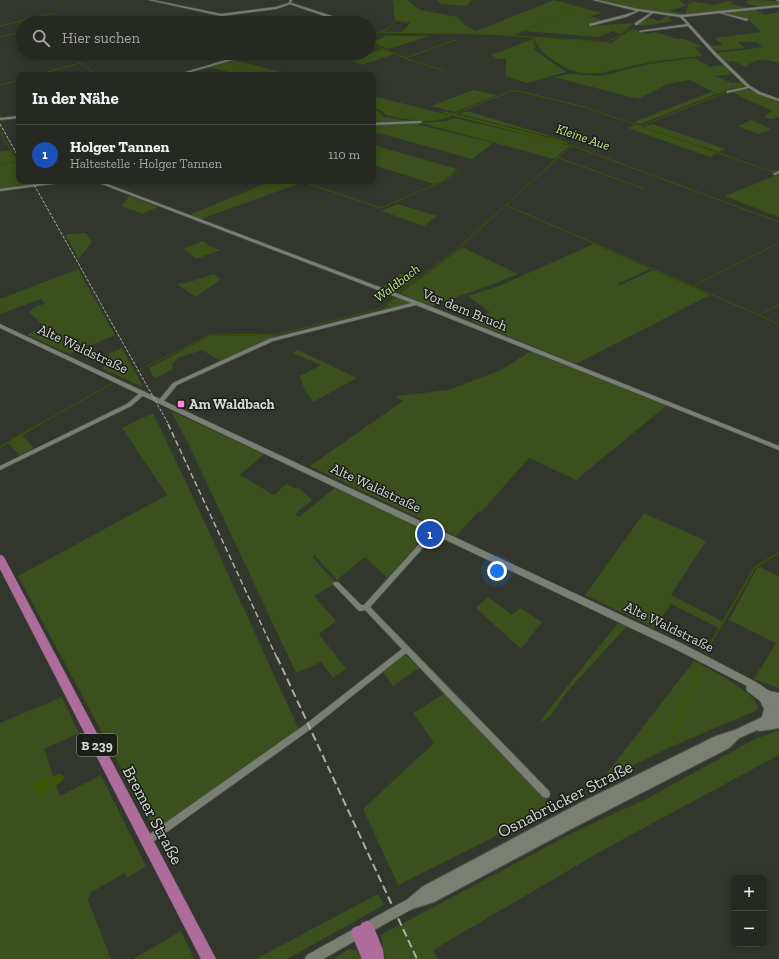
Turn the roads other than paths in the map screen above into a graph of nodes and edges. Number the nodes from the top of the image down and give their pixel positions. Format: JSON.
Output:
{"nodes":[{"id":1,"x":150,"y":0,"type":"edge"},
{"id":2,"x":594,"y":0,"type":"edge"},
{"id":3,"x":291,"y":1,"type":"edge"},
{"id":4,"x":779,"y":6,"type":"edge"},
{"id":5,"x":638,"y":10,"type":"junction"},
{"id":6,"x":719,"y":12,"type":"junction"},
{"id":7,"x":652,"y":13,"type":"junction"},
{"id":8,"x":329,"y":16,"type":"edge"},
{"id":9,"x":681,"y":16,"type":"junction"},
{"id":10,"x":747,"y":20,"type":"dead end"},
{"id":11,"x":636,"y":24,"type":"dead end"},
{"id":12,"x":590,"y":25,"type":"dead end"},
{"id":13,"x":689,"y":25,"type":"junction"},
{"id":14,"x":640,"y":31,"type":"dead end"},
{"id":15,"x":230,"y":60,"type":"edge"},
{"id":16,"x":188,"y":72,"type":"edge"},
{"id":17,"x":749,"y":87,"type":"junction"},
{"id":18,"x":728,"y":92,"type":"dead end"},
{"id":19,"x":779,"y":100,"type":"edge"},
{"id":20,"x":16,"y":117,"type":"edge"},
{"id":21,"x":0,"y":119,"type":"edge"},
{"id":22,"x":420,"y":122,"type":"dead end"},
{"id":23,"x":376,"y":124,"type":"edge"},
{"id":24,"x":45,"y":184,"type":"edge"},
{"id":25,"x":104,"y":184,"type":"edge"},
{"id":26,"x":0,"y":190,"type":"edge"},
{"id":27,"x":417,"y":303,"type":"junction"},
{"id":28,"x":0,"y":326,"type":"edge"},
{"id":29,"x":143,"y":393,"type":"junction"},
{"id":30,"x":161,"y":401,"type":"junction"},
{"id":31,"x":779,"y":448,"type":"edge"},
{"id":32,"x":0,"y":468,"type":"edge"},
{"id":33,"x":435,"y":531,"type":"junction"},
{"id":34,"x":0,"y":559,"type":"edge"},
{"id":35,"x":336,"y":584,"type":"dead end"},
{"id":36,"x":366,"y":607,"type":"junction"},
{"id":37,"x":406,"y":649,"type":"junction"},
{"id":38,"x":770,"y":697,"type":"edge"},
{"id":39,"x":779,"y":702,"type":"edge"},
{"id":40,"x":779,"y":710,"type":"edge"},
{"id":41,"x":779,"y":714,"type":"edge"},
{"id":42,"x":766,"y":720,"type":"junction"},
{"id":43,"x":779,"y":723,"type":"edge"},
{"id":44,"x":753,"y":727,"type":"junction"},
{"id":45,"x":546,"y":794,"type":"dead end"},
{"id":46,"x":147,"y":841,"type":"junction"},
{"id":47,"x":362,"y":930,"type":"junction"},
{"id":48,"x":209,"y":959,"type":"edge"},
{"id":49,"x":311,"y":959,"type":"edge"},
{"id":50,"x":369,"y":959,"type":"edge"},
{"id":51,"x":377,"y":959,"type":"edge"}],
"edges":[{"from":1,"to":3,"type":"street"},
{"from":2,"to":5,"type":"street"},
{"from":3,"to":8,"type":"street"},
{"from":4,"to":6,"type":"street"},
{"from":5,"to":7,"type":"street"},
{"from":5,"to":12,"type":"street"},
{"from":6,"to":9,"type":"street"},
{"from":6,"to":10,"type":"street"},
{"from":7,"to":9,"type":"street"},
{"from":7,"to":11,"type":"street"},
{"from":9,"to":13,"type":"street"},
{"from":13,"to":14,"type":"street"},
{"from":13,"to":17,"type":"street"},
{"from":15,"to":16,"type":"street"},
{"from":17,"to":18,"type":"street"},
{"from":17,"to":19,"type":"street"},
{"from":20,"to":21,"type":"street"},
{"from":22,"to":23,"type":"street"},
{"from":24,"to":26,"type":"street"},
{"from":25,"to":27,"type":"street","name":"Vor dem Bruch"},
{"from":27,"to":30,"type":"street"},
{"from":27,"to":31,"type":"street","name":"Vor dem Bruch"},
{"from":28,"to":29,"type":"street","name":"Alte Waldstraße"},
{"from":29,"to":30,"type":"street","name":"Alte Waldstraße"},
{"from":29,"to":32,"type":"street"},
{"from":30,"to":33,"type":"street","name":"Alte Waldstraße"},
{"from":33,"to":36,"type":"street"},
{"from":33,"to":38,"type":"street","name":"Alte Waldstraße"},
{"from":34,"to":46,"type":"main road","name":"Bremer Straße","number":"B 239"},
{"from":35,"to":36,"type":"street"},
{"from":36,"to":37,"type":"street"},
{"from":37,"to":45,"type":"street"},
{"from":37,"to":46,"type":"street"},
{"from":38,"to":39,"type":"street","name":"Alte Waldstraße"},
{"from":38,"to":40,"type":"street","name":"Alte Waldstraße"},
{"from":38,"to":42,"type":"street"},
{"from":41,"to":42,"type":"main road","name":"Osnabrücker Straße"},
{"from":42,"to":44,"type":"main road","name":"Osnabrücker Straße"},
{"from":43,"to":44,"type":"main road"},
{"from":44,"to":47,"type":"main road","name":"Osnabrücker Straße","bridge":true},
{"from":46,"to":48,"type":"main road","name":"Bremer Straße","number":"B 239"},
{"from":47,"to":49,"type":"main road","name":"Osnabrücker Straße"},
{"from":47,"to":50,"type":"main road"},
{"from":47,"to":51,"type":"main road"}]}
